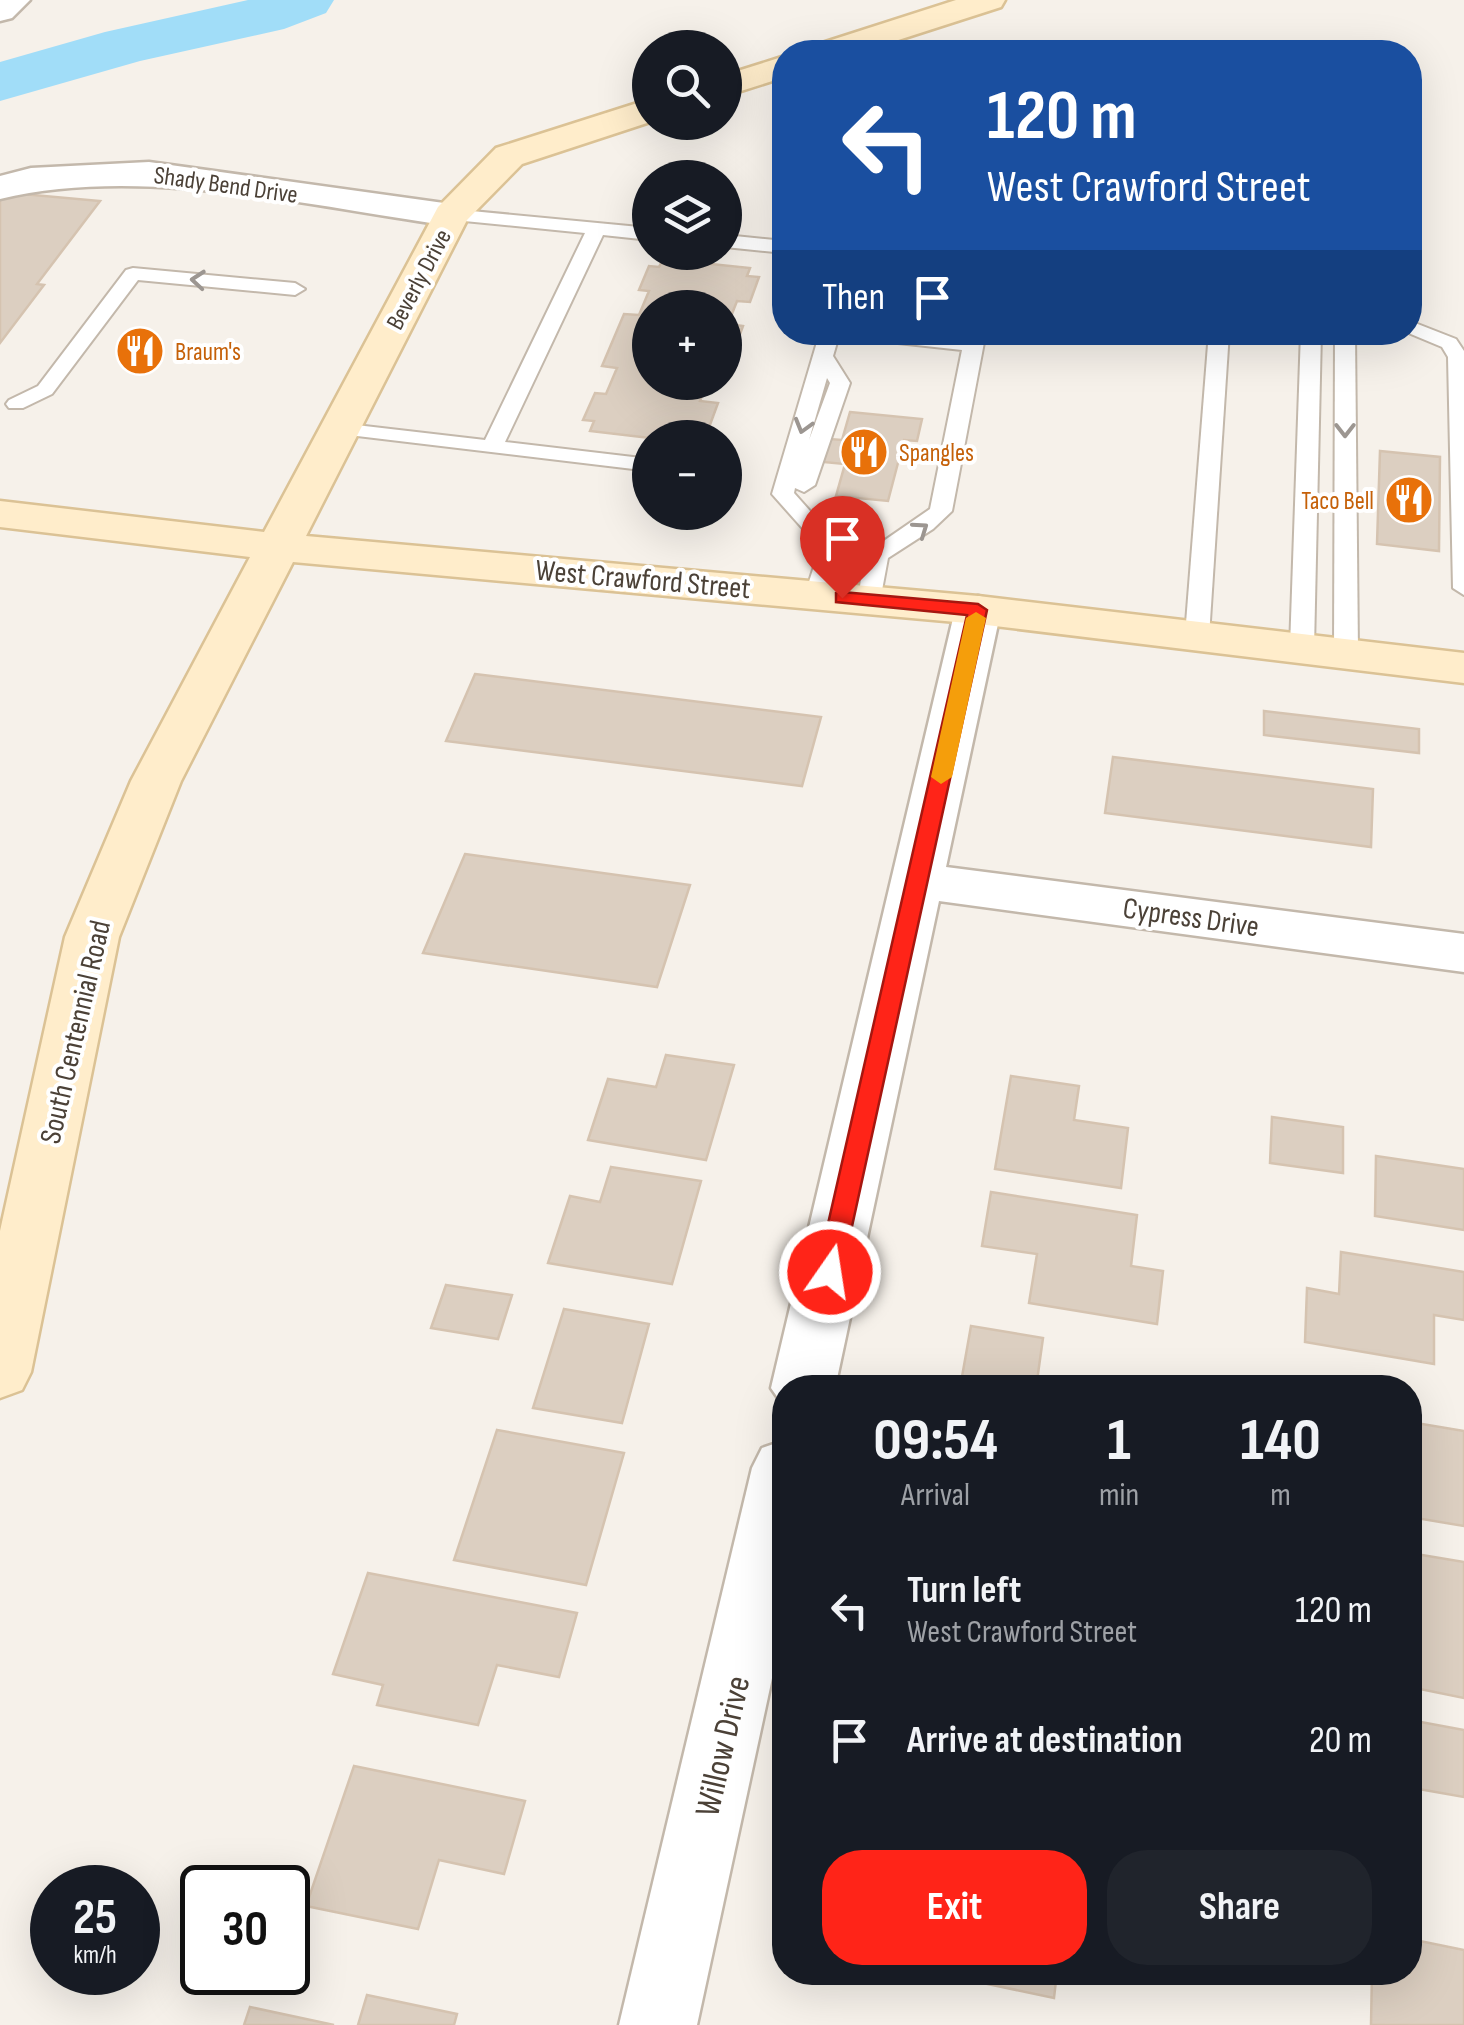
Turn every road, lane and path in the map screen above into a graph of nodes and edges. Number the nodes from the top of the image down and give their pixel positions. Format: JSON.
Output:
{"nodes":[{"id":1,"x":14,"y":0,"type":"edge"},
{"id":2,"x":989,"y":0,"type":"edge"},
{"id":3,"x":0,"y":11,"type":"edge"},
{"id":4,"x":865,"y":40,"type":"edge"},
{"id":5,"x":772,"y":70,"type":"edge"},
{"id":6,"x":742,"y":80,"type":"edge"},
{"id":7,"x":632,"y":116,"type":"edge"},
{"id":8,"x":0,"y":188,"type":"edge"},
{"id":9,"x":451,"y":215,"type":"junction"},
{"id":10,"x":597,"y":228,"type":"junction"},
{"id":11,"x":632,"y":232,"type":"edge"},
{"id":12,"x":742,"y":243,"type":"edge"},
{"id":13,"x":772,"y":246,"type":"edge"},
{"id":14,"x":296,"y":289,"type":"dead end"},
{"id":15,"x":1422,"y":329,"type":"edge"},
{"id":16,"x":827,"y":345,"type":"edge"},
{"id":17,"x":974,"y":345,"type":"edge"},
{"id":18,"x":1217,"y":345,"type":"edge"},
{"id":19,"x":1312,"y":345,"type":"edge"},
{"id":20,"x":1345,"y":345,"type":"edge"},
{"id":21,"x":16,"y":404,"type":"dead end"},
{"id":22,"x":339,"y":429,"type":"junction"},
{"id":23,"x":492,"y":447,"type":"junction"},
{"id":24,"x":632,"y":463,"type":"edge"},
{"id":25,"x":0,"y":514,"type":"edge"},
{"id":26,"x":277,"y":547,"type":"junction"},
{"id":27,"x":1464,"y":588,"type":"edge"},
{"id":28,"x":816,"y":594,"type":"junction"},
{"id":29,"x":870,"y":600,"type":"junction"},
{"id":30,"x":978,"y":610,"type":"junction"},
{"id":31,"x":1197,"y":636,"type":"junction"},
{"id":32,"x":1324,"y":651,"type":"junction"},
{"id":33,"x":1464,"y":668,"type":"edge"},
{"id":34,"x":919,"y":881,"type":"junction"},
{"id":35,"x":1464,"y":952,"type":"edge"},
{"id":36,"x":0,"y":1372,"type":"edge"},
{"id":37,"x":806,"y":1375,"type":"edge"},
{"id":38,"x":772,"y":1525,"type":"edge"},
{"id":39,"x":658,"y":2025,"type":"edge"}],
"edges":[{"from":1,"to":3,"type":"street"},
{"from":2,"to":4,"type":"main road"},
{"from":5,"to":6,"type":"main road"},
{"from":7,"to":9,"type":"main road","name":"Beverly Drive"},
{"from":8,"to":9,"type":"street","name":"Shady Bend Drive"},
{"from":9,"to":10,"type":"lane"},
{"from":9,"to":22,"type":"main road","name":"Beverly Drive"},
{"from":10,"to":11,"type":"lane"},
{"from":10,"to":23,"type":"lane"},
{"from":12,"to":13,"type":"lane"},
{"from":14,"to":21,"type":"lane","one_way":true},
{"from":15,"to":27,"type":"lane"},
{"from":16,"to":28,"type":"lane","one_way":true},
{"from":29,"to":17,"type":"lane","one_way":true},
{"from":18,"to":31,"type":"lane"},
{"from":19,"to":32,"type":"lane"},
{"from":20,"to":32,"type":"lane","one_way":true},
{"from":22,"to":23,"type":"lane"},
{"from":22,"to":26,"type":"main road","name":"Beverly Drive"},
{"from":23,"to":24,"type":"lane"},
{"from":25,"to":26,"type":"main road","name":"West Crawford Street"},
{"from":26,"to":28,"type":"main road","name":"West Crawford Street"},
{"from":26,"to":36,"type":"main road","name":"South Centennial Road"},
{"from":28,"to":29,"type":"main road","name":"West Crawford Street"},
{"from":29,"to":30,"type":"main road","name":"West Crawford Street"},
{"from":30,"to":31,"type":"main road","name":"West Crawford Street"},
{"from":30,"to":34,"type":"street"},
{"from":31,"to":32,"type":"main road","name":"West Crawford Street"},
{"from":32,"to":33,"type":"main road","name":"West Crawford Street"},
{"from":34,"to":35,"type":"street","name":"Cypress Drive"},
{"from":34,"to":37,"type":"street"},
{"from":38,"to":39,"type":"street","name":"Willow Drive"}]}
